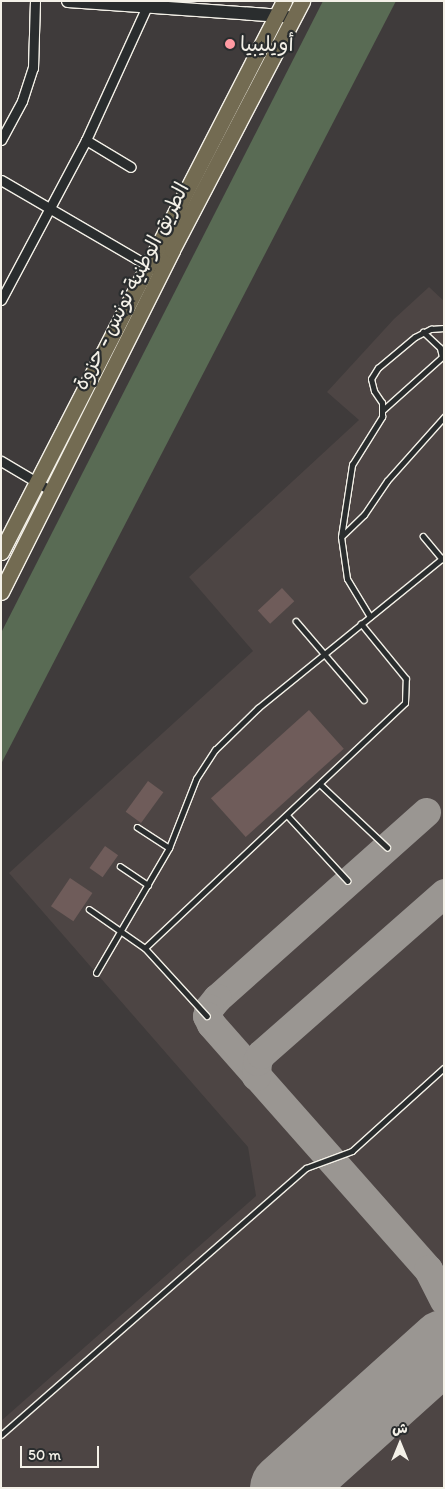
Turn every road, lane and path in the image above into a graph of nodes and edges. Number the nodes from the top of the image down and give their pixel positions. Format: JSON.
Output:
{"nodes":[{"id":1,"x":35,"y":1,"type":"edge"},
{"id":2,"x":68,"y":1,"type":"edge"},
{"id":3,"x":284,"y":1,"type":"edge"},
{"id":4,"x":302,"y":1,"type":"edge"},
{"id":5,"x":141,"y":4,"type":"edge"},
{"id":6,"x":277,"y":16,"type":"junction"},
{"id":7,"x":295,"y":16,"type":"junction"},
{"id":8,"x":1,"y":140,"type":"edge"},
{"id":9,"x":86,"y":140,"type":"junction"},
{"id":10,"x":131,"y":167,"type":"dead end"},
{"id":11,"x":1,"y":180,"type":"edge"},
{"id":12,"x":50,"y":208,"type":"junction"},
{"id":13,"x":146,"y":265,"type":"junction"},
{"id":14,"x":161,"y":273,"type":"junction"},
{"id":15,"x":1,"y":300,"type":"edge"},
{"id":16,"x":444,"y":328,"type":"edge"},
{"id":17,"x":422,"y":332,"type":"junction"},
{"id":18,"x":383,"y":410,"type":"junction"},
{"id":19,"x":444,"y":417,"type":"edge"},
{"id":20,"x":1,"y":461,"type":"edge"},
{"id":21,"x":44,"y":486,"type":"junction"},
{"id":22,"x":423,"y":536,"type":"dead end"},
{"id":23,"x":341,"y":537,"type":"junction"},
{"id":24,"x":1,"y":552,"type":"edge"},
{"id":25,"x":443,"y":558,"type":"edge"},
{"id":26,"x":1,"y":592,"type":"edge"},
{"id":27,"x":370,"y":617,"type":"junction"},
{"id":28,"x":296,"y":621,"type":"dead end"},
{"id":29,"x":360,"y":624,"type":"junction"},
{"id":30,"x":324,"y":654,"type":"junction"},
{"id":31,"x":364,"y":700,"type":"dead end"},
{"id":32,"x":321,"y":785,"type":"junction"},
{"id":33,"x":288,"y":816,"type":"junction"},
{"id":34,"x":137,"y":828,"type":"dead end"},
{"id":35,"x":387,"y":847,"type":"dead end"},
{"id":36,"x":169,"y":848,"type":"junction"},
{"id":37,"x":120,"y":866,"type":"dead end"},
{"id":38,"x":348,"y":881,"type":"dead end"},
{"id":39,"x":148,"y":885,"type":"junction"},
{"id":40,"x":88,"y":909,"type":"dead end"},
{"id":41,"x":122,"y":930,"type":"junction"},
{"id":42,"x":145,"y":948,"type":"junction"},
{"id":43,"x":96,"y":973,"type":"dead end"},
{"id":44,"x":208,"y":1016,"type":"dead end"},
{"id":45,"x":444,"y":1068,"type":"edge"},
{"id":46,"x":1,"y":1435,"type":"edge"}],
"edges":[{"from":1,"to":8,"type":"street"},
{"from":2,"to":5,"type":"street"},
{"from":3,"to":6,"type":"main road","name":"الطريق الوطنية تونس - حزوة"},
{"from":4,"to":7,"type":"main road","name":"الطريق الوطنية تونس - حزوة"},
{"from":5,"to":6,"type":"street"},
{"from":5,"to":9,"type":"street"},
{"from":6,"to":7,"type":"street"},
{"from":6,"to":13,"type":"main road","name":"الطريق الوطنية تونس - حزوة"},
{"from":7,"to":14,"type":"main road","name":"الطريق الوطنية تونس - حزوة"},
{"from":9,"to":10,"type":"street"},
{"from":9,"to":12,"type":"street"},
{"from":11,"to":12,"type":"street"},
{"from":12,"to":13,"type":"street"},
{"from":12,"to":15,"type":"street"},
{"from":13,"to":14,"type":"street"},
{"from":13,"to":21,"type":"main road","name":"الطريق الوطنية تونس - حزوة"},
{"from":14,"to":21,"type":"main road","name":"الطريق الوطنية تونس - حزوة"},
{"from":16,"to":17,"type":"lane"},
{"from":17,"to":18,"type":"lane"},
{"from":17,"to":18,"type":"lane"},
{"from":18,"to":23,"type":"lane"},
{"from":19,"to":23,"type":"lane"},
{"from":20,"to":21,"type":"street"},
{"from":21,"to":24,"type":"main road","name":"الطريق الوطنية تونس - حزوة"},
{"from":21,"to":26,"type":"main road","name":"الطريق الوطنية تونس - حزوة"},
{"from":22,"to":25,"type":"lane"},
{"from":23,"to":27,"type":"lane"},
{"from":25,"to":27,"type":"lane"},
{"from":27,"to":29,"type":"lane"},
{"from":28,"to":30,"type":"lane"},
{"from":29,"to":30,"type":"lane"},
{"from":29,"to":32,"type":"lane"},
{"from":30,"to":31,"type":"lane"},
{"from":30,"to":36,"type":"lane"},
{"from":32,"to":33,"type":"lane"},
{"from":32,"to":35,"type":"lane"},
{"from":33,"to":38,"type":"lane"},
{"from":33,"to":42,"type":"lane"},
{"from":34,"to":36,"type":"lane"},
{"from":36,"to":39,"type":"lane"},
{"from":37,"to":39,"type":"lane"},
{"from":39,"to":41,"type":"lane"},
{"from":40,"to":41,"type":"lane"},
{"from":41,"to":42,"type":"lane"},
{"from":41,"to":43,"type":"lane"},
{"from":42,"to":44,"type":"lane"},
{"from":45,"to":46,"type":"lane"}]}
